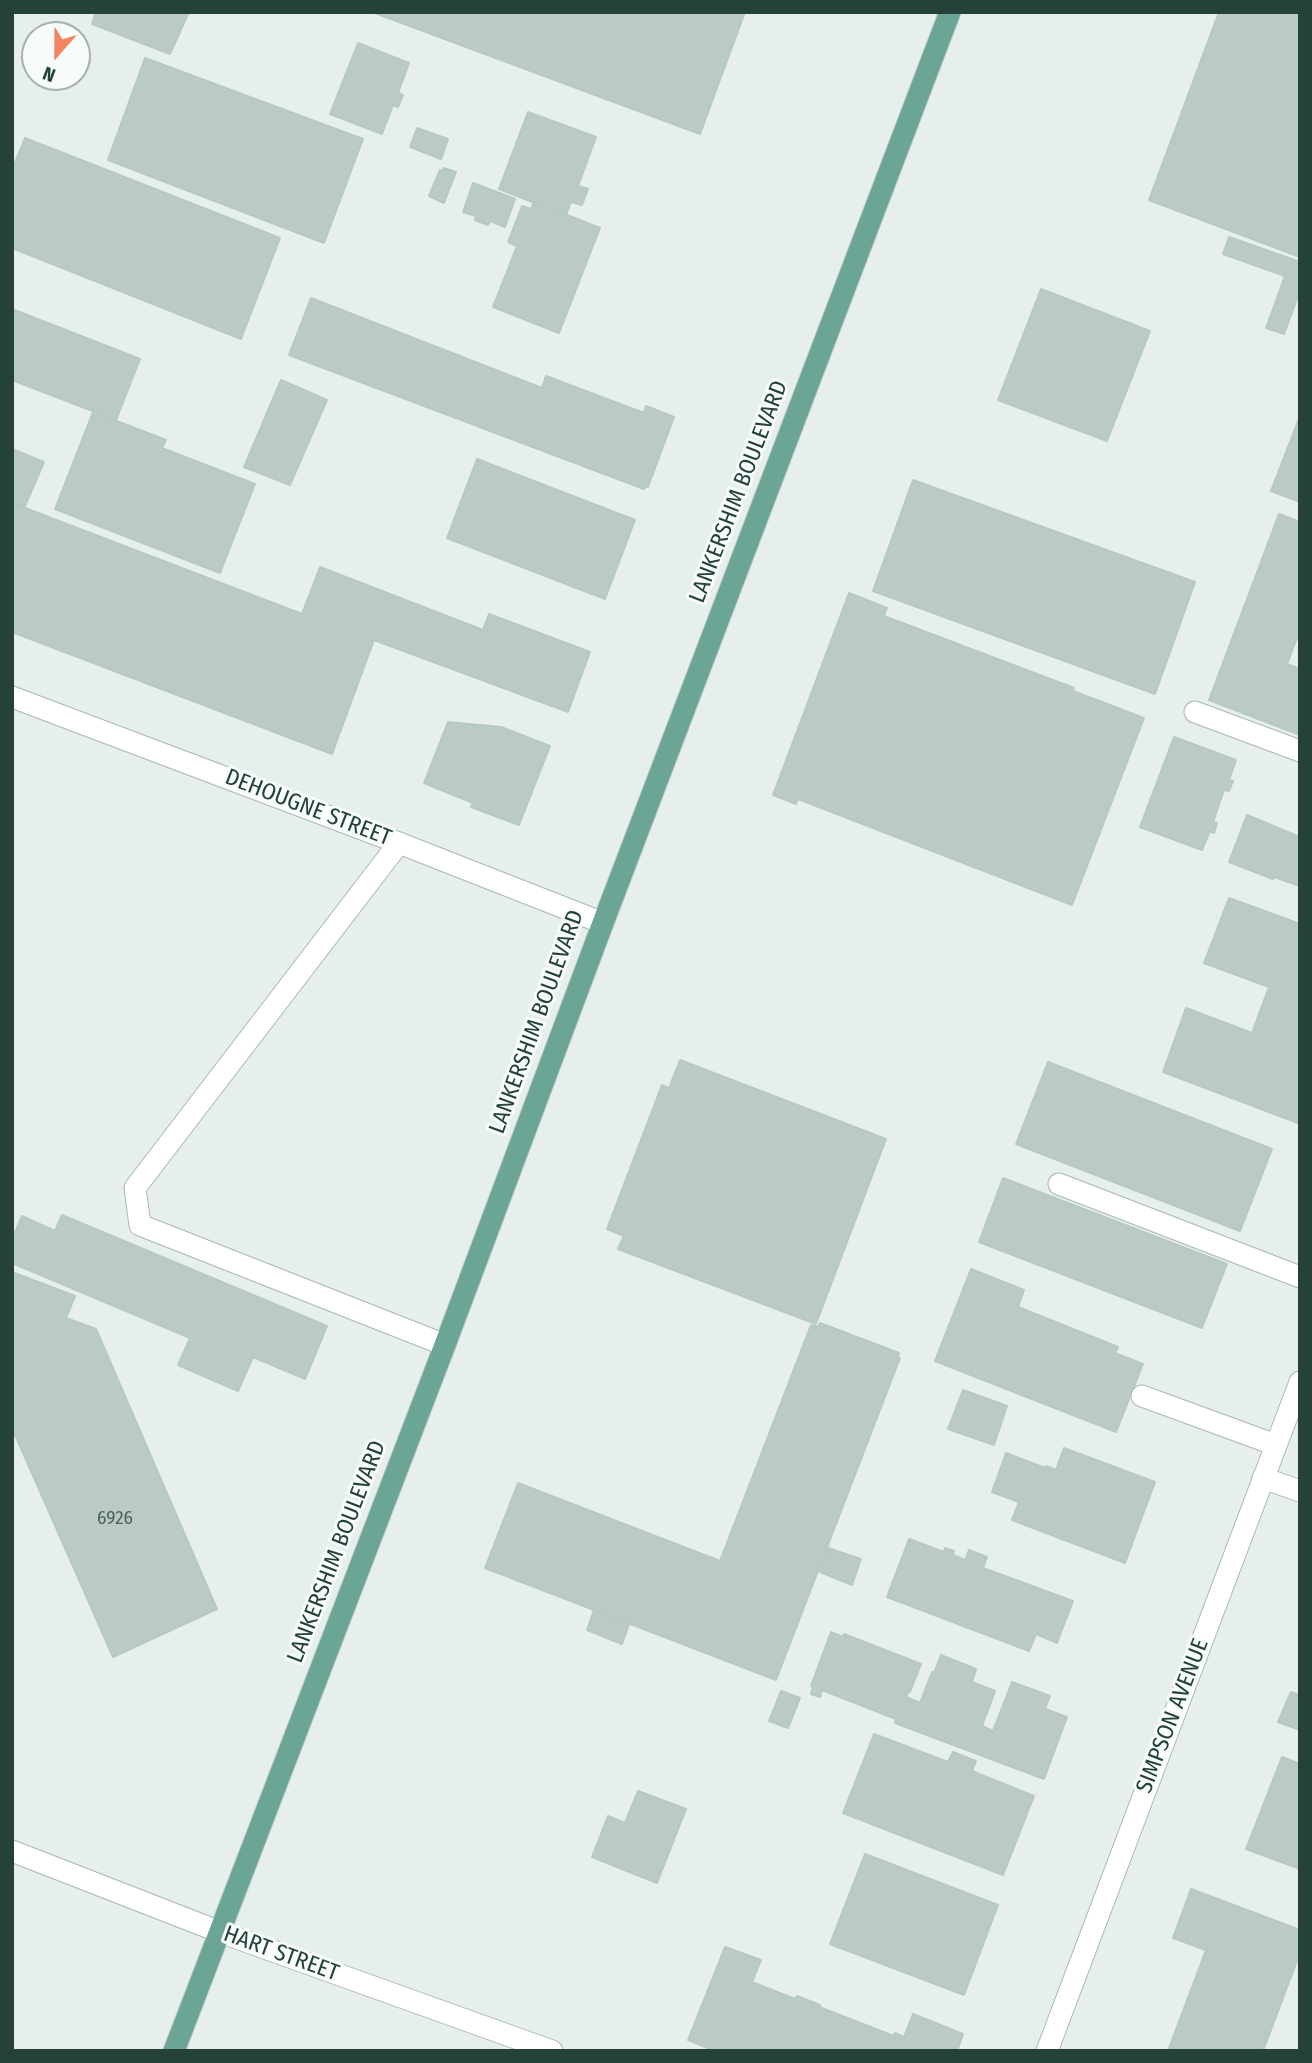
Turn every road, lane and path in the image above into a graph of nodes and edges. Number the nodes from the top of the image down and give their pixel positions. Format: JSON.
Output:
{"nodes":[{"id":1,"x":950,"y":12,"type":"edge"},
{"id":2,"x":12,"y":697,"type":"edge"},
{"id":3,"x":1195,"y":712,"type":"dead end"},
{"id":4,"x":1300,"y":751,"type":"edge"},
{"id":5,"x":399,"y":843,"type":"junction"},
{"id":6,"x":603,"y":922,"type":"junction"},
{"id":7,"x":1059,"y":1184,"type":"dead end"},
{"id":8,"x":1300,"y":1277,"type":"edge"},
{"id":9,"x":445,"y":1345,"type":"junction"},
{"id":10,"x":1300,"y":1382,"type":"edge"},
{"id":11,"x":1142,"y":1396,"type":"dead end"},
{"id":12,"x":1276,"y":1445,"type":"junction"},
{"id":13,"x":1263,"y":1478,"type":"junction"},
{"id":14,"x":1300,"y":1491,"type":"edge"},
{"id":15,"x":12,"y":1852,"type":"edge"},
{"id":16,"x":220,"y":1931,"type":"junction"},
{"id":17,"x":174,"y":2051,"type":"edge"},
{"id":18,"x":552,"y":2051,"type":"edge"},
{"id":19,"x":1047,"y":2051,"type":"edge"}],
"edges":[{"from":1,"to":6,"type":"main road","name":"LANKERSHIM BOULEVARD"},
{"from":2,"to":5,"type":"street","name":"DEHOUGNE STREET"},
{"from":3,"to":4,"type":"street"},
{"from":5,"to":6,"type":"street","name":"DEHOUGNE STREET"},
{"from":5,"to":9,"type":"street"},
{"from":6,"to":9,"type":"main road","name":"LANKERSHIM BOULEVARD"},
{"from":7,"to":8,"type":"street"},
{"from":9,"to":16,"type":"main road","name":"LANKERSHIM BOULEVARD"},
{"from":10,"to":12,"type":"street","name":"SIMPSON AVENUE"},
{"from":11,"to":12,"type":"street"},
{"from":12,"to":13,"type":"street","name":"SIMPSON AVENUE"},
{"from":13,"to":14,"type":"street"},
{"from":13,"to":19,"type":"street","name":"SIMPSON AVENUE"},
{"from":15,"to":16,"type":"street","name":"HART STREET"},
{"from":16,"to":17,"type":"main road","name":"LANKERSHIM BOULEVARD"},
{"from":16,"to":18,"type":"street","name":"HART STREET"}]}
